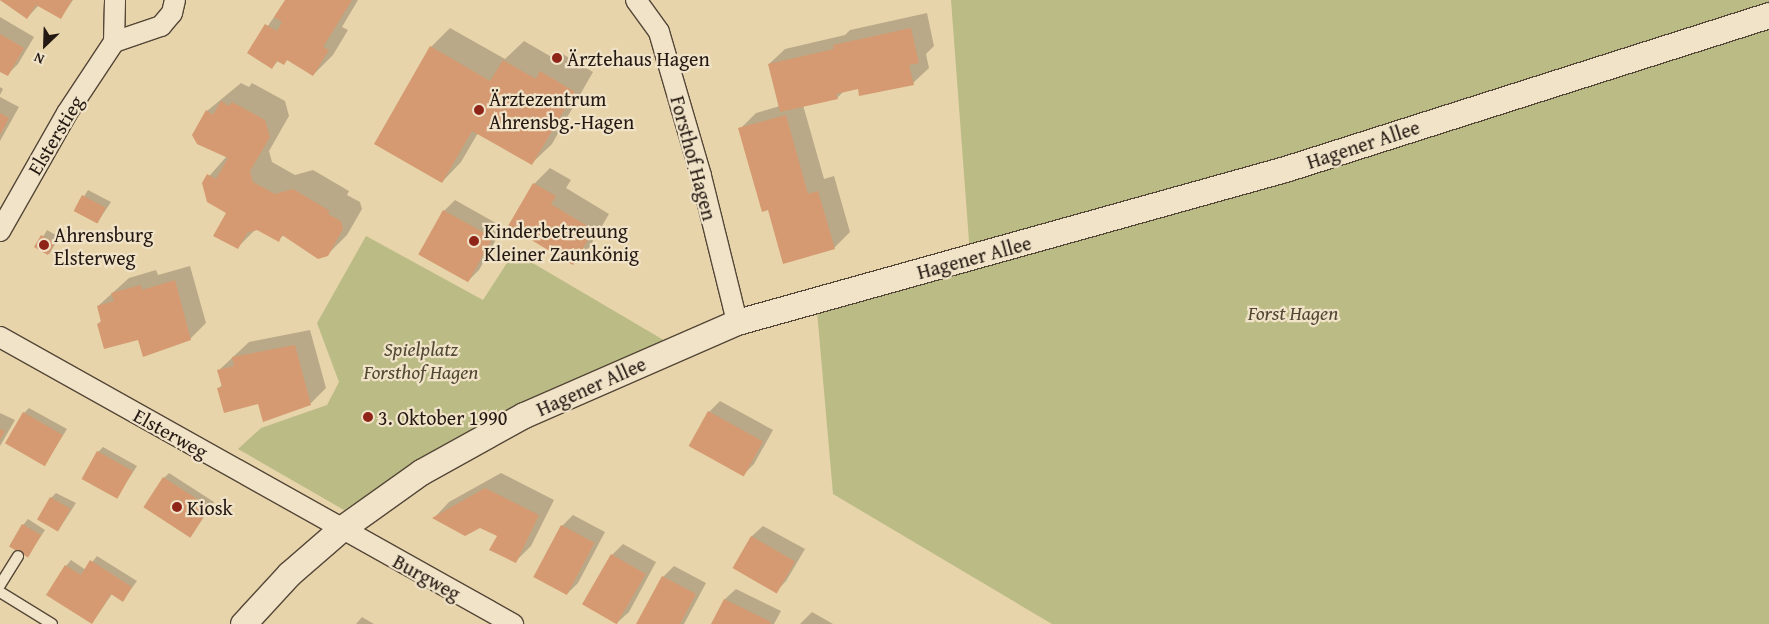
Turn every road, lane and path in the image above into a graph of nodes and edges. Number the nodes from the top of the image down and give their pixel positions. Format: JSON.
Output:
{"nodes":[{"id":1,"x":115,"y":0,"type":"edge"},
{"id":2,"x":175,"y":0,"type":"edge"},
{"id":3,"x":636,"y":0,"type":"edge"},
{"id":4,"x":1769,"y":15,"type":"edge"},
{"id":5,"x":114,"y":42,"type":"junction"},
{"id":6,"x":0,"y":231,"type":"edge"},
{"id":7,"x":737,"y":322,"type":"junction"},
{"id":8,"x":0,"y":337,"type":"edge"},
{"id":9,"x":341,"y":529,"type":"junction"},
{"id":10,"x":18,"y":556,"type":"dead end"},
{"id":11,"x":0,"y":585,"type":"edge"},
{"id":12,"x":0,"y":592,"type":"edge"},
{"id":13,"x":52,"y":624,"type":"edge"},
{"id":14,"x":242,"y":624,"type":"edge"},
{"id":15,"x":513,"y":624,"type":"edge"}],
"edges":[{"from":1,"to":5,"type":"street"},
{"from":2,"to":5,"type":"street"},
{"from":3,"to":7,"type":"street","name":"Forsthof Hagen"},
{"from":4,"to":7,"type":"street","name":"Hagener Allee"},
{"from":5,"to":6,"type":"street","name":"Elsterstieg"},
{"from":7,"to":9,"type":"street","name":"Hagener Allee"},
{"from":8,"to":9,"type":"street","name":"Elsterweg"},
{"from":9,"to":14,"type":"street","name":"Hagener Allee"},
{"from":9,"to":15,"type":"street","name":"Burgweg"},
{"from":10,"to":11,"type":"lane"},
{"from":12,"to":13,"type":"lane"}]}
